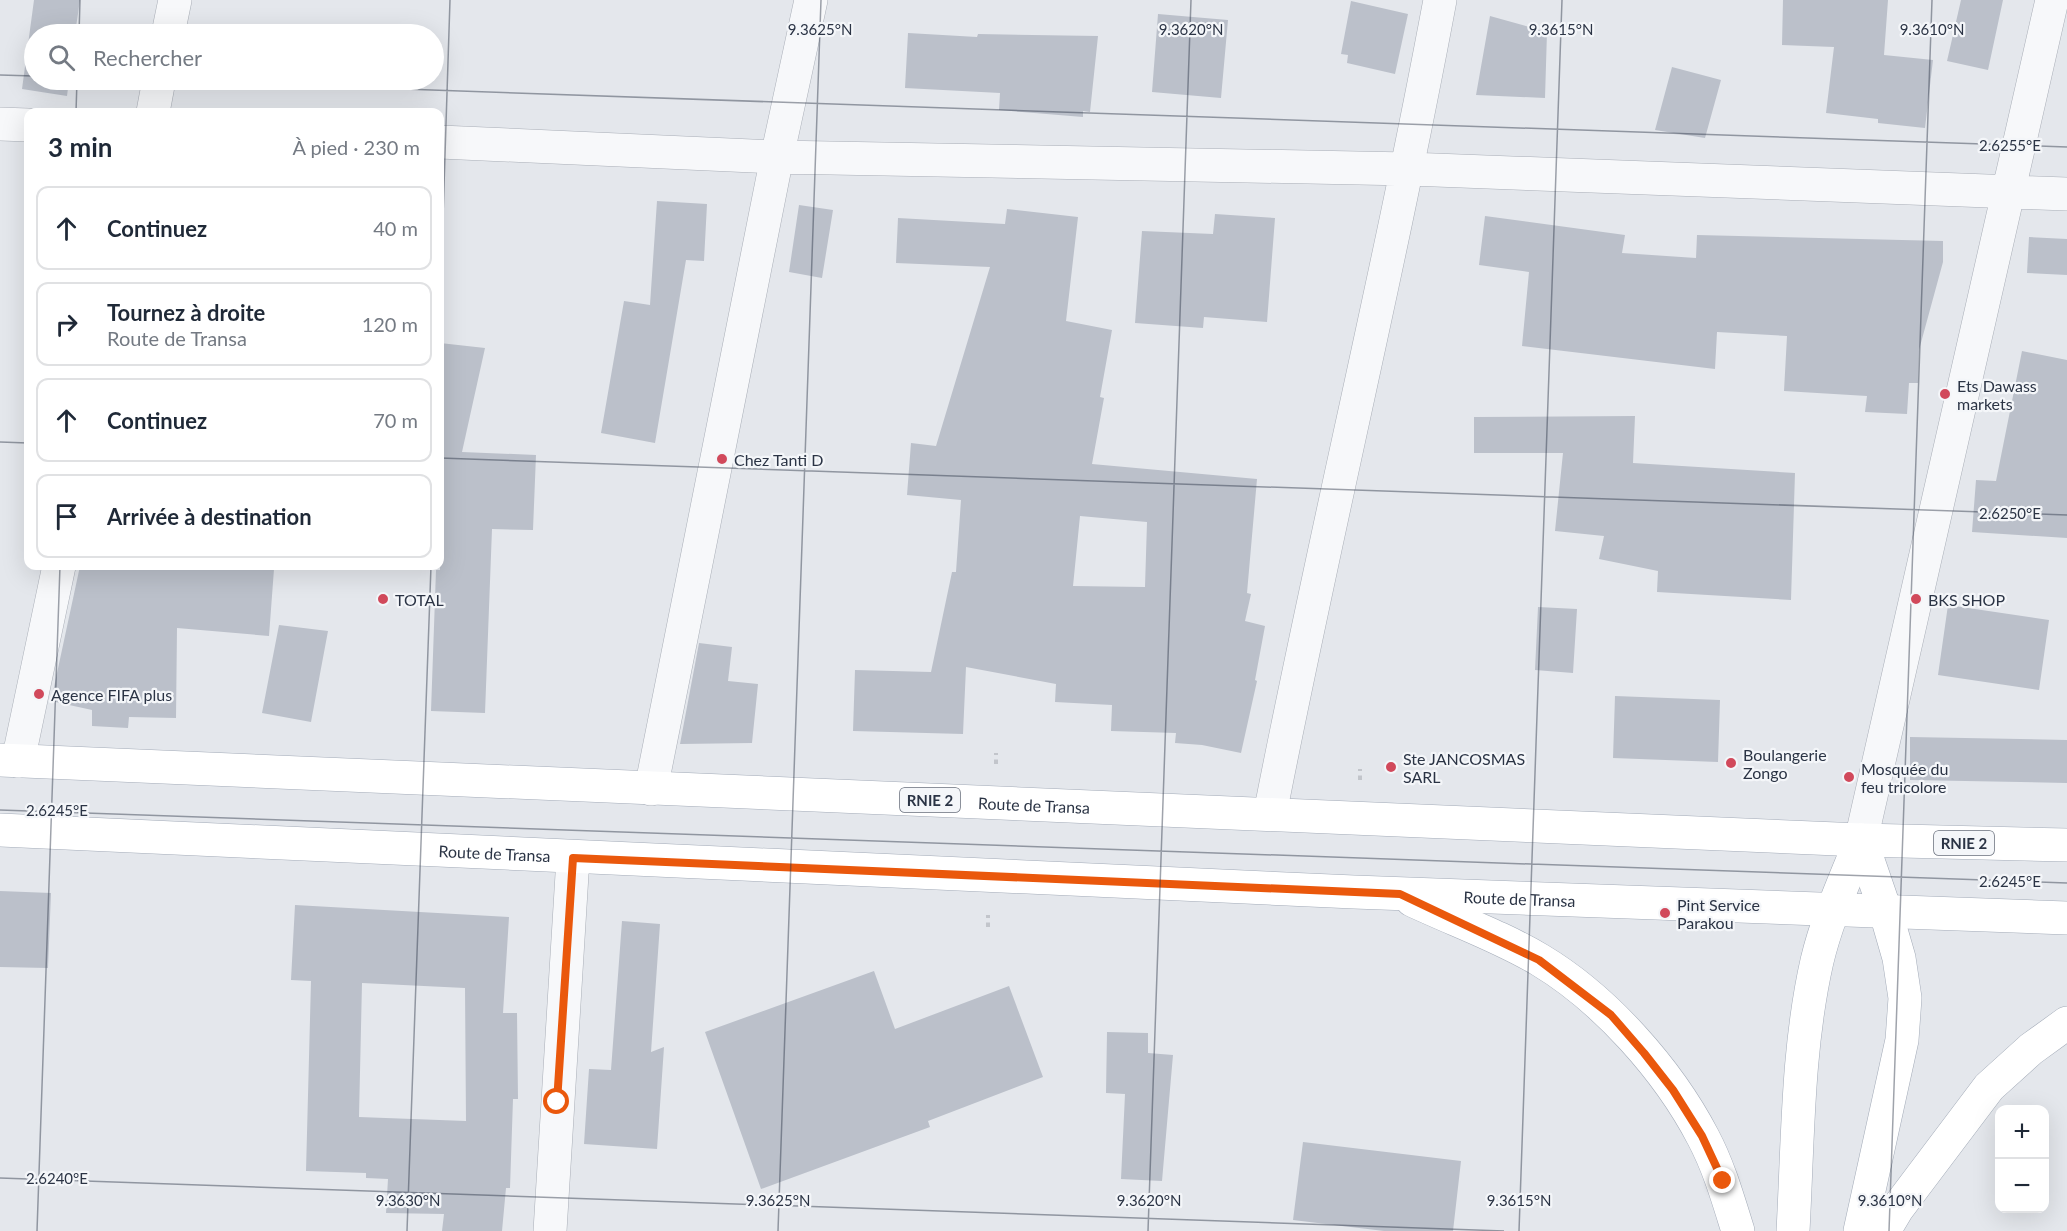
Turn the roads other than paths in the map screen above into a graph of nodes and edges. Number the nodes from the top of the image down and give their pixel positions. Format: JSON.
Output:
{"nodes":[{"id":1,"x":176,"y":0,"type":"edge"},
{"id":2,"x":811,"y":0,"type":"edge"},
{"id":3,"x":1440,"y":0,"type":"edge"},
{"id":4,"x":2052,"y":0,"type":"edge"},
{"id":5,"x":170,"y":24,"type":"edge"},
{"id":6,"x":157,"y":90,"type":"edge"},
{"id":7,"x":154,"y":108,"type":"edge"},
{"id":8,"x":0,"y":124,"type":"edge"},
{"id":9,"x":24,"y":125,"type":"edge"},
{"id":10,"x":444,"y":142,"type":"edge"},
{"id":11,"x":777,"y":157,"type":"junction"},
{"id":12,"x":1408,"y":169,"type":"junction"},
{"id":13,"x":2010,"y":191,"type":"junction"},
{"id":14,"x":2067,"y":194,"type":"edge"},
{"id":15,"x":58,"y":570,"type":"edge"},
{"id":16,"x":9,"y":761,"type":"edge"},
{"id":17,"x":651,"y":789,"type":"junction"},
{"id":18,"x":1270,"y":814,"type":"junction"},
{"id":19,"x":0,"y":830,"type":"edge"},
{"id":20,"x":1861,"y":840,"type":"junction"},
{"id":21,"x":2067,"y":845,"type":"edge"},
{"id":22,"x":573,"y":858,"type":"junction"},
{"id":23,"x":1400,"y":894,"type":"junction"},
{"id":24,"x":1832,"y":911,"type":"junction"},
{"id":25,"x":1886,"y":913,"type":"junction"},
{"id":26,"x":2067,"y":918,"type":"edge"},
{"id":27,"x":2067,"y":1023,"type":"edge"},
{"id":28,"x":550,"y":1231,"type":"edge"},
{"id":29,"x":1738,"y":1231,"type":"edge"},
{"id":30,"x":1793,"y":1231,"type":"edge"},
{"id":31,"x":1860,"y":1231,"type":"edge"},
{"id":32,"x":1884,"y":1231,"type":"edge"}],
"edges":[{"from":1,"to":5,"type":"street"},
{"from":2,"to":11,"type":"street"},
{"from":3,"to":12,"type":"street"},
{"from":4,"to":13,"type":"street"},
{"from":6,"to":7,"type":"street"},
{"from":8,"to":9,"type":"street"},
{"from":10,"to":11,"type":"street"},
{"from":11,"to":12,"type":"street"},
{"from":11,"to":17,"type":"street"},
{"from":12,"to":13,"type":"street"},
{"from":12,"to":18,"type":"street"},
{"from":13,"to":14,"type":"street"},
{"from":13,"to":20,"type":"street"},
{"from":15,"to":16,"type":"street"},
{"from":16,"to":17,"type":"main road","name":"Route de Transa","number":"RNIE 2"},
{"from":17,"to":18,"type":"main road","name":"Route de Transa","number":"RNIE 2"},
{"from":18,"to":20,"type":"main road","name":"Route de Transa","number":"RNIE 2"},
{"from":19,"to":22,"type":"main road","name":"Route de Transa"},
{"from":20,"to":21,"type":"main road","name":"Route de Transa","number":"RNIE 2"},
{"from":20,"to":24,"type":"main road"},
{"from":20,"to":25,"type":"main road"},
{"from":22,"to":23,"type":"main road","name":"Route de Transa"},
{"from":22,"to":28,"type":"street"},
{"from":23,"to":24,"type":"main road","name":"Route de Transa"},
{"from":23,"to":29,"type":"main road"},
{"from":24,"to":25,"type":"main road","name":"Route de Transa"},
{"from":24,"to":30,"type":"main road"},
{"from":25,"to":26,"type":"main road","name":"Route de Transa"},
{"from":25,"to":31,"type":"main road"},
{"from":27,"to":32,"type":"main road"}]}
